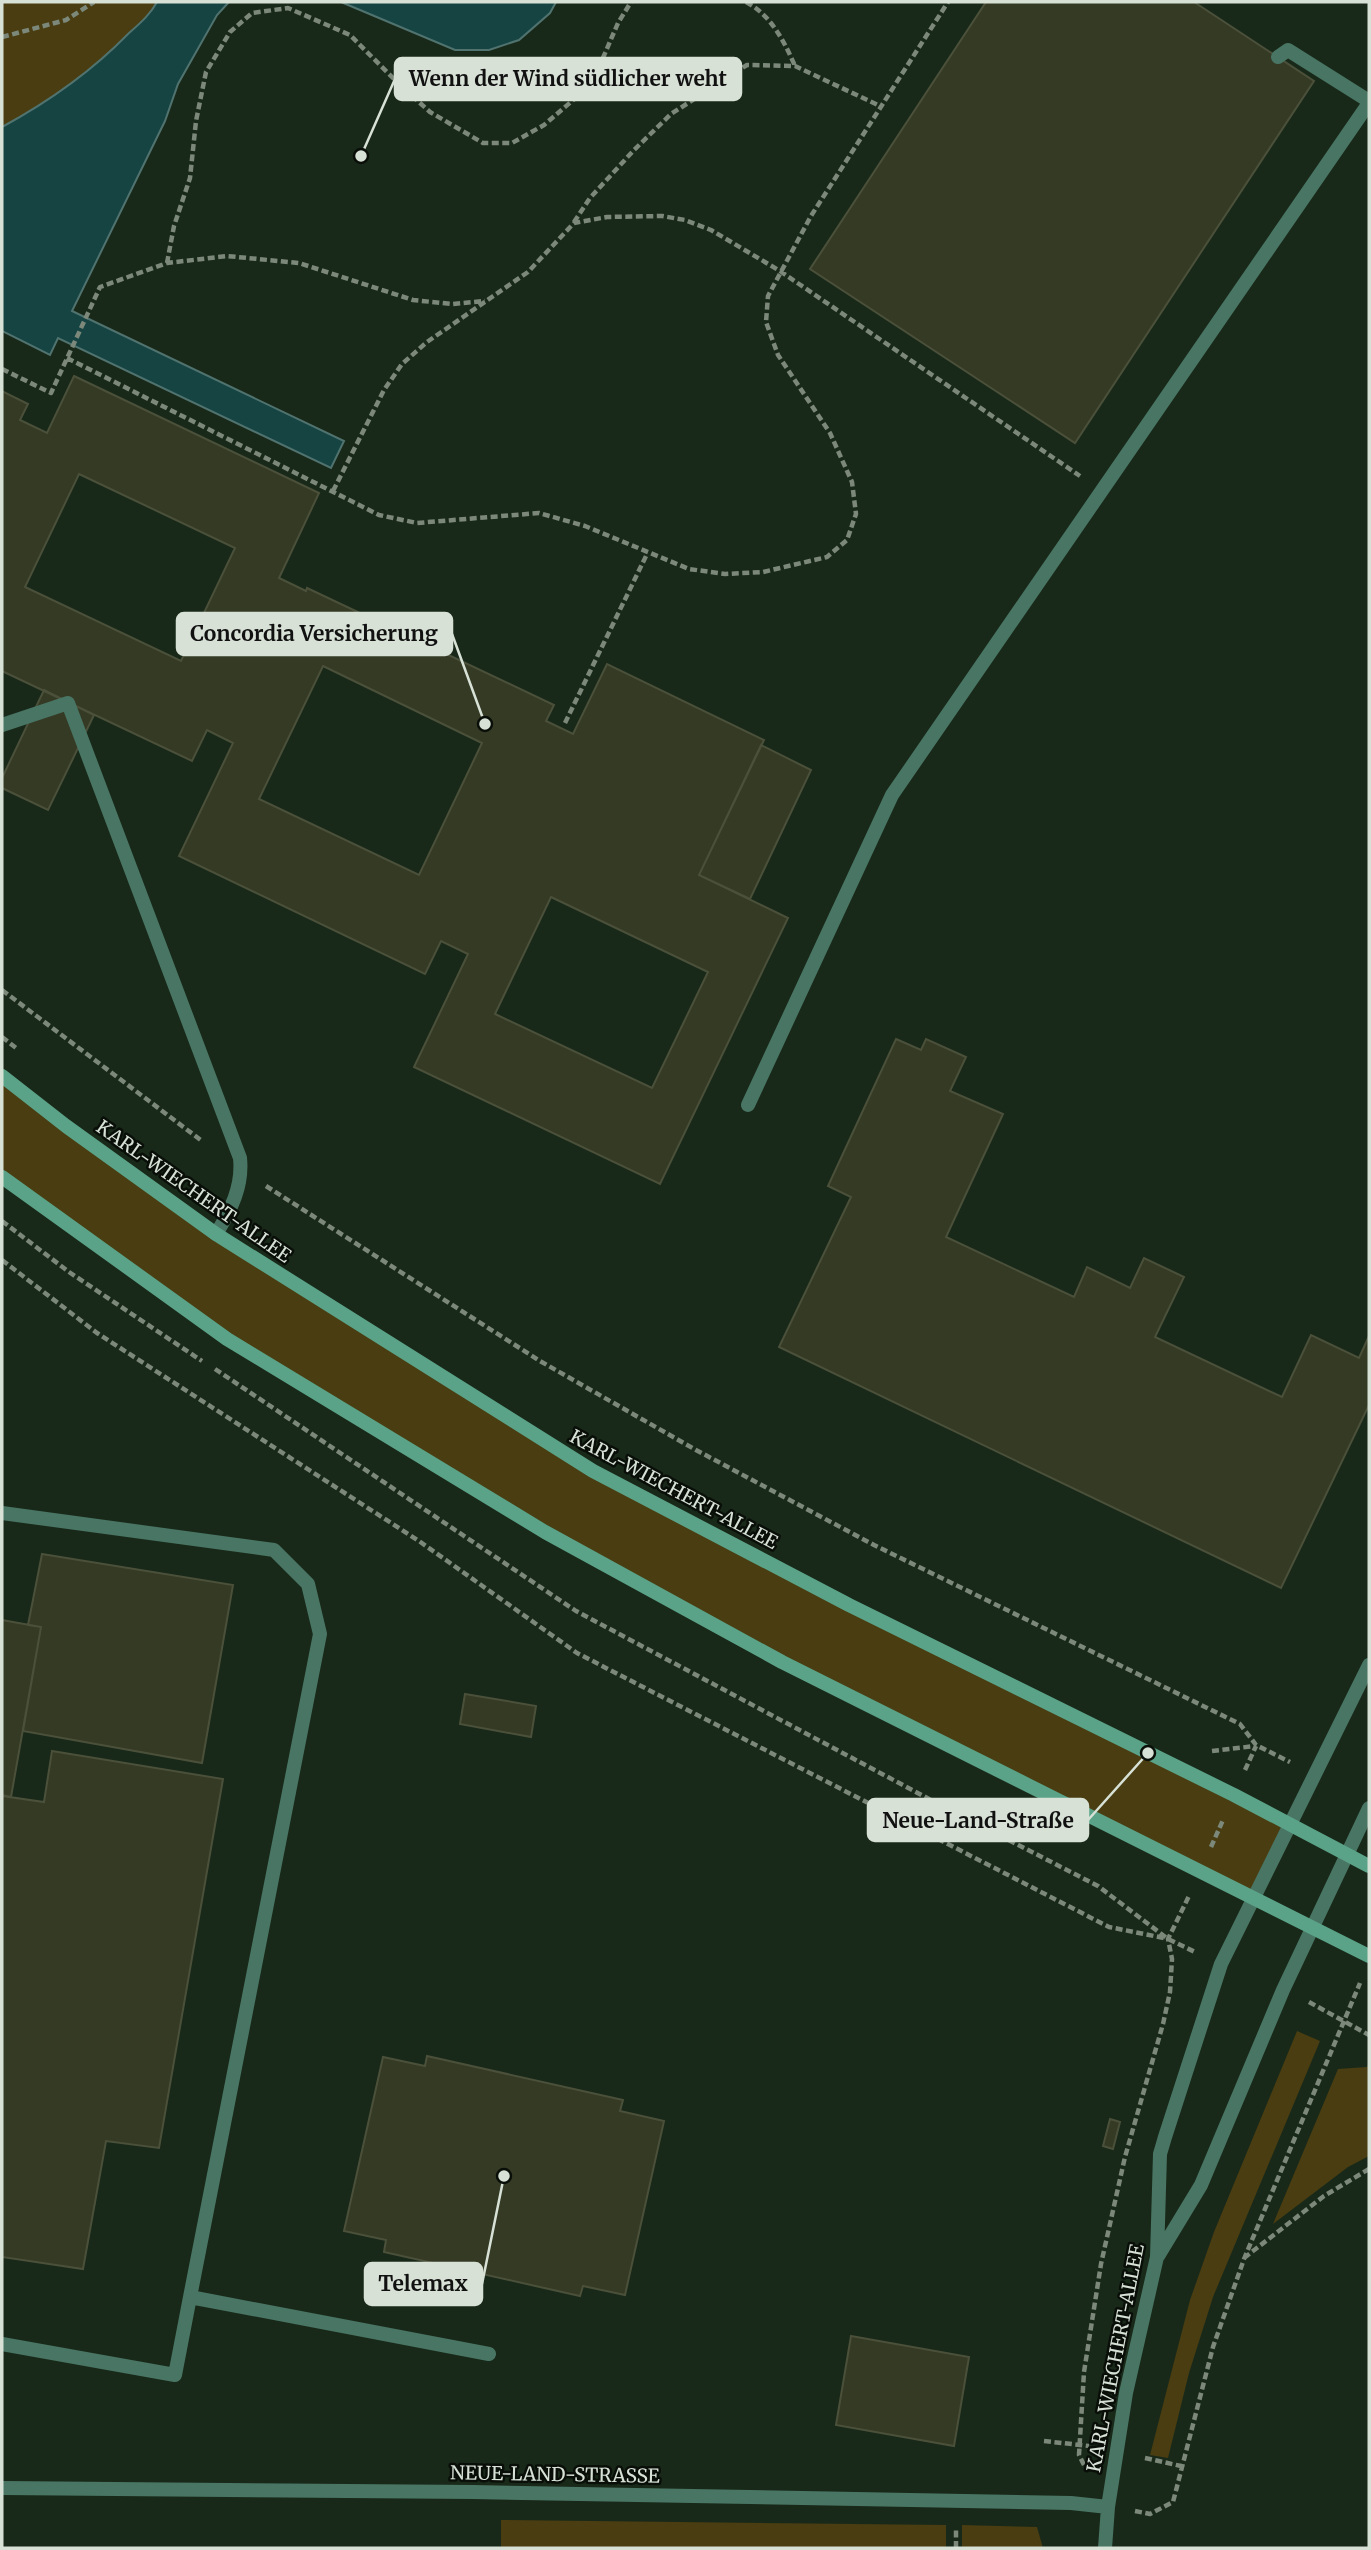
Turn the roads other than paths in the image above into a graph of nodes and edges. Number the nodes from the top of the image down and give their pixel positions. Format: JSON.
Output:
{"nodes":[{"id":1,"x":1278,"y":57,"type":"dead end"},
{"id":2,"x":1369,"y":102,"type":"edge"},
{"id":3,"x":2,"y":725,"type":"edge"},
{"id":4,"x":2,"y":1076,"type":"edge"},
{"id":5,"x":748,"y":1105,"type":"dead end"},
{"id":6,"x":2,"y":1177,"type":"edge"},
{"id":7,"x":216,"y":1234,"type":"junction"},
{"id":8,"x":2,"y":1513,"type":"edge"},
{"id":9,"x":1369,"y":1665,"type":"edge"},
{"id":10,"x":1369,"y":1808,"type":"edge"},
{"id":11,"x":1291,"y":1825,"type":"junction"},
{"id":12,"x":1346,"y":1854,"type":"junction"},
{"id":13,"x":1369,"y":1866,"type":"edge"},
{"id":14,"x":1252,"y":1898,"type":"junction"},
{"id":15,"x":1312,"y":1928,"type":"junction"},
{"id":16,"x":1369,"y":1956,"type":"edge"},
{"id":17,"x":1157,"y":2257,"type":"junction"},
{"id":18,"x":190,"y":2298,"type":"junction"},
{"id":19,"x":2,"y":2344,"type":"edge"},
{"id":20,"x":489,"y":2354,"type":"dead end"},
{"id":21,"x":2,"y":2488,"type":"edge"},
{"id":22,"x":1108,"y":2507,"type":"junction"},
{"id":23,"x":1105,"y":2548,"type":"edge"}],
"edges":[{"from":1,"to":2,"type":"street"},
{"from":2,"to":5,"type":"street"},
{"from":3,"to":7,"type":"street"},
{"from":4,"to":7,"type":"main road","name":"KARL-WIECHERT-ALLEE"},
{"from":6,"to":14,"type":"main road"},
{"from":7,"to":11,"type":"main road","name":"KARL-WIECHERT-ALLEE"},
{"from":8,"to":18,"type":"street"},
{"from":9,"to":11,"type":"street"},
{"from":10,"to":12,"type":"street"},
{"from":11,"to":12,"type":"main road","name":"KARL-WIECHERT-ALLEE"},
{"from":11,"to":14,"type":"street"},
{"from":12,"to":13,"type":"main road","name":"KARL-WIECHERT-ALLEE"},
{"from":12,"to":15,"type":"street"},
{"from":14,"to":15,"type":"main road"},
{"from":14,"to":17,"type":"street","name":"KARL-WIECHERT-ALLEE"},
{"from":15,"to":16,"type":"main road"},
{"from":15,"to":17,"type":"street"},
{"from":17,"to":22,"type":"street","name":"KARL-WIECHERT-ALLEE"},
{"from":18,"to":19,"type":"street"},
{"from":18,"to":20,"type":"street"},
{"from":21,"to":22,"type":"street","name":"NEUE-LAND-STRASSE"},
{"from":22,"to":23,"type":"street","name":"KARL-WIECHERT-ALLEE"}]}
